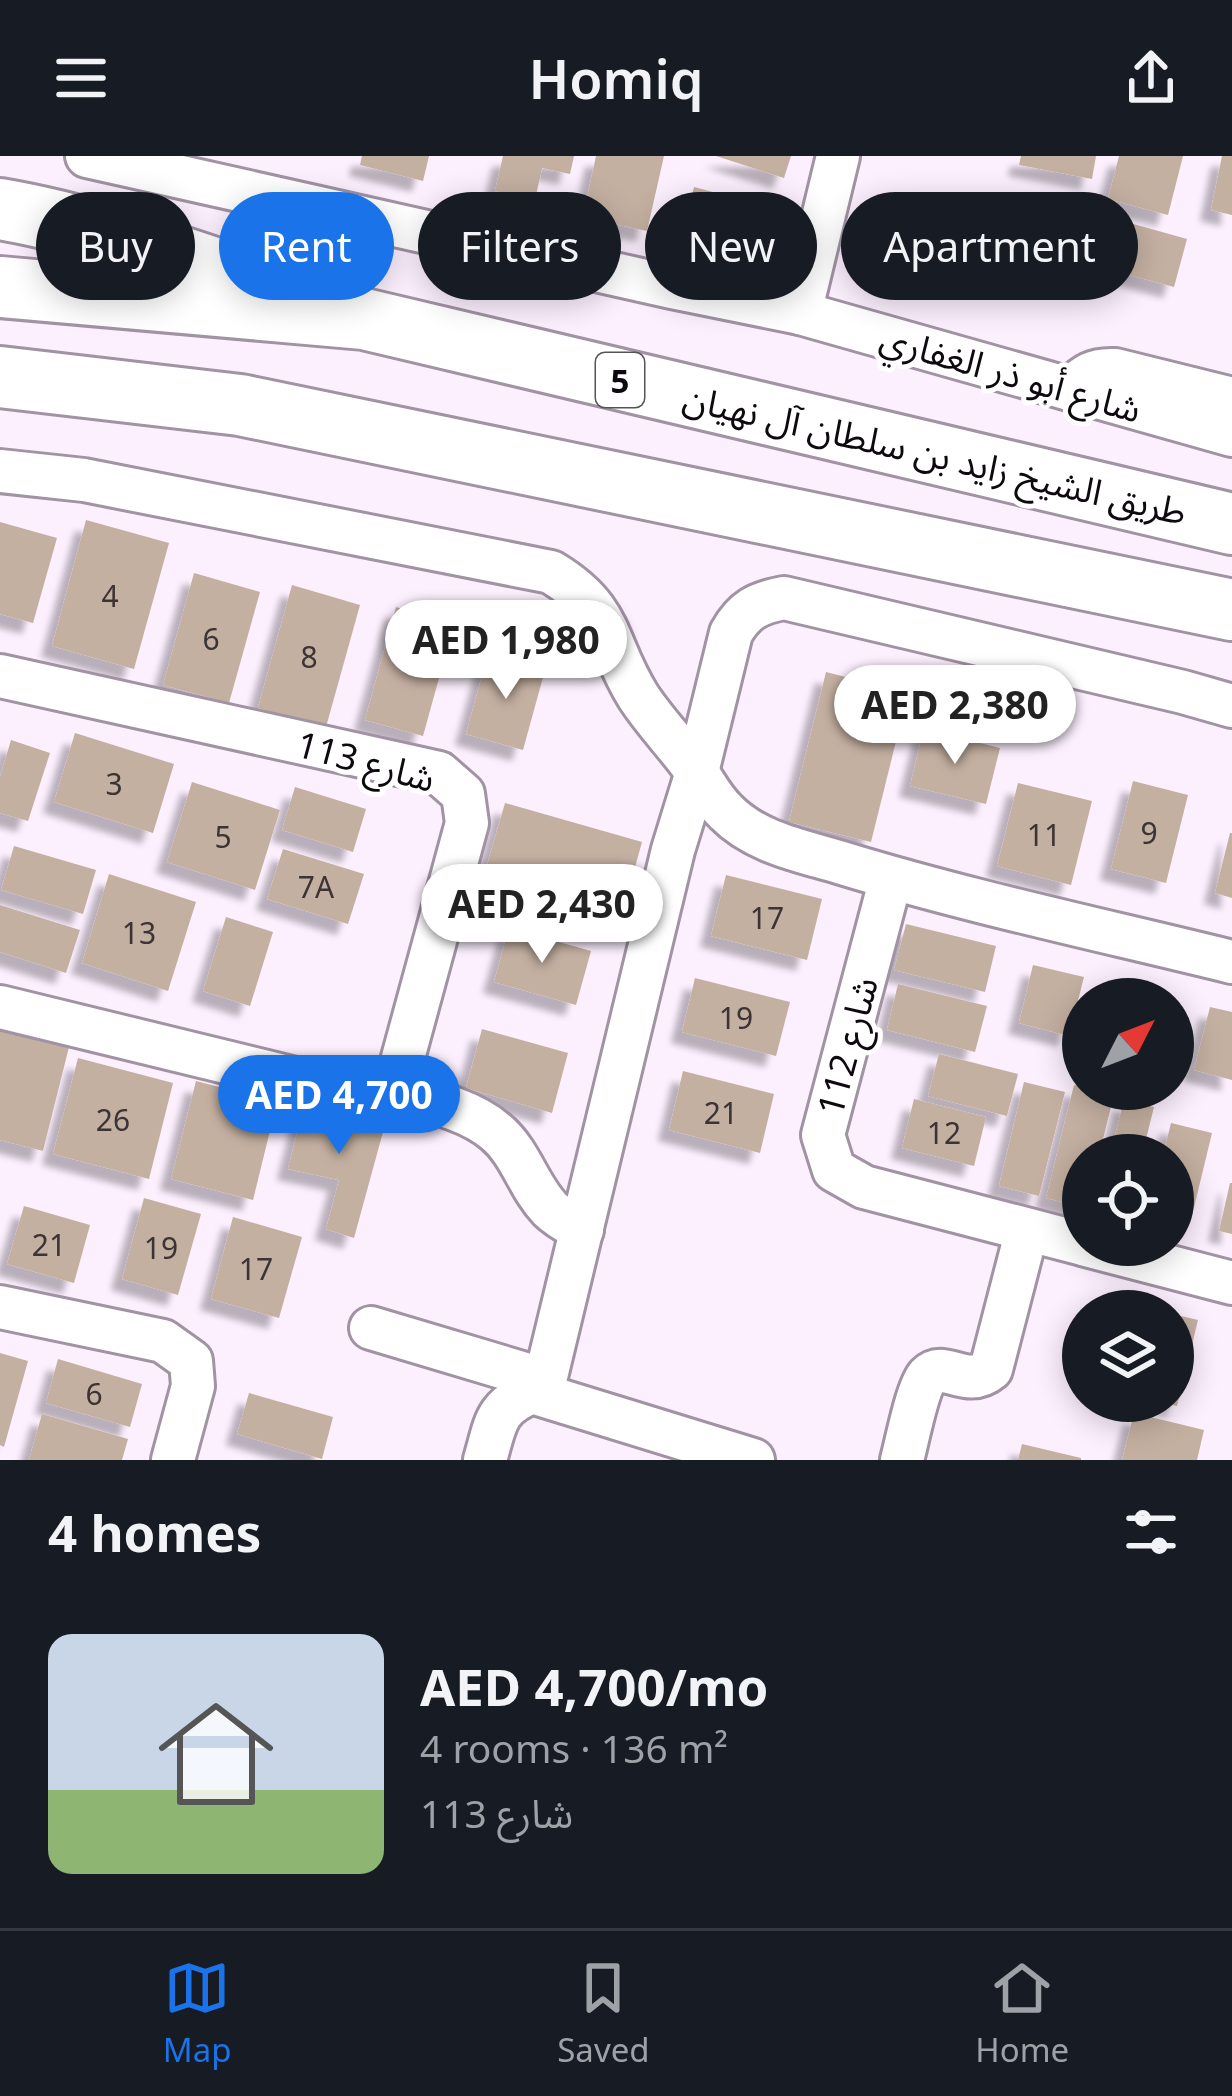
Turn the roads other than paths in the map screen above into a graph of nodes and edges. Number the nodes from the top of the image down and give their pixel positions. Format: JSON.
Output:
{"nodes":[{"id":1,"x":87,"y":156,"type":"edge"},
{"id":2,"x":838,"y":156,"type":"edge"},
{"id":3,"x":0,"y":209,"type":"edge"},
{"id":4,"x":0,"y":286,"type":"edge"},
{"id":5,"x":800,"y":313,"type":"junction"},
{"id":6,"x":364,"y":319,"type":"junction"},
{"id":7,"x":0,"y":377,"type":"edge"},
{"id":8,"x":1070,"y":389,"type":"junction"},
{"id":9,"x":1232,"y":399,"type":"edge"},
{"id":10,"x":0,"y":405,"type":"edge"},
{"id":11,"x":240,"y":405,"type":"junction"},
{"id":12,"x":1232,"y":435,"type":"edge"},
{"id":13,"x":0,"y":471,"type":"edge"},
{"id":14,"x":1066,"y":486,"type":"junction"},
{"id":15,"x":1232,"y":489,"type":"edge"},
{"id":16,"x":1232,"y":524,"type":"edge"},
{"id":17,"x":1167,"y":597,"type":"junction"},
{"id":18,"x":1232,"y":610,"type":"edge"},
{"id":19,"x":1232,"y":622,"type":"edge"},
{"id":20,"x":0,"y":676,"type":"edge"},
{"id":21,"x":1232,"y":706,"type":"edge"},
{"id":22,"x":698,"y":772,"type":"junction"},
{"id":23,"x":891,"y":878,"type":"junction"},
{"id":24,"x":1232,"y":962,"type":"edge"},
{"id":25,"x":0,"y":1007,"type":"edge"},
{"id":26,"x":381,"y":1088,"type":"junction"},
{"id":27,"x":582,"y":1230,"type":"junction"},
{"id":28,"x":1027,"y":1230,"type":"junction"},
{"id":29,"x":1062,"y":1239,"type":"edge"},
{"id":30,"x":1166,"y":1266,"type":"edge"},
{"id":31,"x":1232,"y":1283,"type":"edge"},
{"id":32,"x":0,"y":1307,"type":"edge"},
{"id":33,"x":371,"y":1328,"type":"dead end"},
{"id":34,"x":543,"y":1387,"type":"junction"},
{"id":35,"x":173,"y":1460,"type":"edge"},
{"id":36,"x":485,"y":1460,"type":"edge"},
{"id":37,"x":753,"y":1460,"type":"edge"},
{"id":38,"x":902,"y":1460,"type":"edge"}],
"edges":[{"from":1,"to":5,"type":"street","name":"شارع أبو ذر الغفاري"},
{"from":2,"to":5,"type":"street"},
{"from":3,"to":6,"type":"highway"},
{"from":4,"to":6,"type":"highway","name":"طريق الشيخ زايد بن سلطان آل نهيان","number":"5"},
{"from":5,"to":8,"type":"street","name":"شارع أبو ذر الغفاري"},
{"from":6,"to":14,"type":"highway","name":"طريق الشيخ زايد بن سلطان آل نهيان","number":"5"},
{"from":7,"to":11,"type":"highway"},
{"from":8,"to":9,"type":"street"},
{"from":8,"to":12,"type":"street","name":"شارع أبو ذر الغفاري"},
{"from":10,"to":11,"type":"highway"},
{"from":11,"to":17,"type":"highway"},
{"from":13,"to":22,"type":"street"},
{"from":14,"to":15,"type":"highway"},
{"from":14,"to":16,"type":"highway","name":"طريق الشيخ زايد بن سلطان آل نهيان","number":"5"},
{"from":17,"to":18,"type":"highway"},
{"from":17,"to":19,"type":"highway"},
{"from":20,"to":26,"type":"street","name":"شارع 113"},
{"from":21,"to":22,"type":"street"},
{"from":22,"to":23,"type":"street"},
{"from":22,"to":27,"type":"street"},
{"from":23,"to":24,"type":"street"},
{"from":23,"to":28,"type":"street","name":"شارع 112"},
{"from":25,"to":26,"type":"street"},
{"from":26,"to":27,"type":"street"},
{"from":27,"to":34,"type":"street"},
{"from":28,"to":29,"type":"street","name":"شارع 112"},
{"from":28,"to":38,"type":"street"},
{"from":30,"to":31,"type":"street","name":"شارع 112"},
{"from":32,"to":35,"type":"street"},
{"from":33,"to":34,"type":"street"},
{"from":34,"to":36,"type":"street"},
{"from":34,"to":37,"type":"street"}]}
